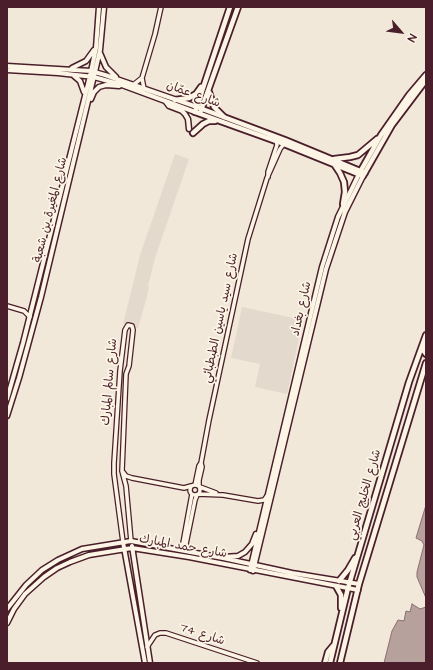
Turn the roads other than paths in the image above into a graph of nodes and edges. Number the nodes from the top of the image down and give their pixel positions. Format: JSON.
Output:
{"nodes":[{"id":1,"x":99,"y":7,"type":"edge"},
{"id":2,"x":104,"y":7,"type":"edge"},
{"id":3,"x":161,"y":7,"type":"edge"},
{"id":4,"x":230,"y":7,"type":"edge"},
{"id":5,"x":236,"y":7,"type":"edge"},
{"id":6,"x":98,"y":49,"type":"junction"},
{"id":7,"x":213,"y":59,"type":"junction"},
{"id":8,"x":219,"y":60,"type":"junction"},
{"id":9,"x":7,"y":66,"type":"edge"},
{"id":10,"x":7,"y":70,"type":"edge"},
{"id":11,"x":70,"y":72,"type":"junction"},
{"id":12,"x":93,"y":74,"type":"junction"},
{"id":13,"x":426,"y":75,"type":"edge"},
{"id":14,"x":142,"y":78,"type":"junction"},
{"id":15,"x":119,"y":80,"type":"junction"},
{"id":16,"x":426,"y":80,"type":"edge"},
{"id":17,"x":205,"y":82,"type":"junction"},
{"id":18,"x":122,"y":85,"type":"junction"},
{"id":19,"x":133,"y":85,"type":"junction"},
{"id":20,"x":144,"y":88,"type":"junction"},
{"id":21,"x":209,"y":88,"type":"junction"},
{"id":22,"x":85,"y":94,"type":"junction"},
{"id":23,"x":175,"y":100,"type":"junction"},
{"id":24,"x":166,"y":102,"type":"junction"},
{"id":25,"x":86,"y":110,"type":"junction"},
{"id":26,"x":196,"y":110,"type":"junction"},
{"id":27,"x":201,"y":111,"type":"junction"},
{"id":28,"x":222,"y":119,"type":"junction"},
{"id":29,"x":189,"y":129,"type":"dead end"},
{"id":30,"x":193,"y":133,"type":"dead end"},
{"id":31,"x":381,"y":135,"type":"junction"},
{"id":32,"x":276,"y":140,"type":"junction"},
{"id":33,"x":284,"y":144,"type":"junction"},
{"id":34,"x":333,"y":161,"type":"junction"},
{"id":35,"x":362,"y":173,"type":"junction"},
{"id":36,"x":267,"y":178,"type":"junction"},
{"id":37,"x":343,"y":204,"type":"junction"},
{"id":38,"x":33,"y":305,"type":"junction"},
{"id":39,"x":7,"y":306,"type":"edge"},
{"id":40,"x":22,"y":310,"type":"junction"},
{"id":41,"x":30,"y":318,"type":"junction"},
{"id":42,"x":426,"y":335,"type":"edge"},
{"id":43,"x":426,"y":341,"type":"edge"},
{"id":44,"x":426,"y":354,"type":"edge"},
{"id":45,"x":426,"y":364,"type":"edge"},
{"id":46,"x":7,"y":399,"type":"edge"},
{"id":47,"x":7,"y":416,"type":"edge"},
{"id":48,"x":201,"y":463,"type":"junction"},
{"id":49,"x":122,"y":471,"type":"junction"},
{"id":50,"x":135,"y":478,"type":"junction"},
{"id":51,"x":193,"y":485,"type":"junction"},
{"id":52,"x":126,"y":486,"type":"junction"},
{"id":53,"x":200,"y":487,"type":"junction"},
{"id":54,"x":184,"y":488,"type":"junction"},
{"id":55,"x":192,"y":494,"type":"junction"},
{"id":56,"x":198,"y":494,"type":"junction"},
{"id":57,"x":223,"y":495,"type":"junction"},
{"id":58,"x":267,"y":496,"type":"junction"},
{"id":59,"x":118,"y":500,"type":"junction"},
{"id":60,"x":258,"y":501,"type":"junction"},
{"id":61,"x":128,"y":508,"type":"junction"},
{"id":62,"x":264,"y":508,"type":"junction"},
{"id":63,"x":260,"y":527,"type":"junction"},
{"id":64,"x":186,"y":536,"type":"junction"},
{"id":65,"x":131,"y":541,"type":"junction"},
{"id":66,"x":123,"y":542,"type":"junction"},
{"id":67,"x":132,"y":548,"type":"junction"},
{"id":68,"x":125,"y":549,"type":"junction"},
{"id":69,"x":176,"y":550,"type":"junction"},
{"id":70,"x":190,"y":552,"type":"junction"},
{"id":71,"x":360,"y":552,"type":"junction"},
{"id":72,"x":223,"y":558,"type":"junction"},
{"id":73,"x":253,"y":564,"type":"junction"},
{"id":74,"x":252,"y":570,"type":"junction"},
{"id":75,"x":129,"y":575,"type":"junction"},
{"id":76,"x":136,"y":576,"type":"junction"},
{"id":77,"x":338,"y":581,"type":"junction"},
{"id":78,"x":350,"y":583,"type":"junction"},
{"id":79,"x":359,"y":584,"type":"junction"},
{"id":80,"x":336,"y":586,"type":"junction"},
{"id":81,"x":348,"y":588,"type":"junction"},
{"id":82,"x":358,"y":590,"type":"junction"},
{"id":83,"x":7,"y":609,"type":"edge"},
{"id":84,"x":342,"y":612,"type":"junction"},
{"id":85,"x":7,"y":623,"type":"edge"},
{"id":86,"x":334,"y":644,"type":"junction"},
{"id":87,"x":148,"y":647,"type":"junction"},
{"id":88,"x":145,"y":663,"type":"edge"},
{"id":89,"x":150,"y":663,"type":"edge"},
{"id":90,"x":257,"y":663,"type":"edge"},
{"id":91,"x":325,"y":663,"type":"edge"},
{"id":92,"x":330,"y":663,"type":"edge"},
{"id":93,"x":340,"y":663,"type":"edge"}],
"edges":[{"from":1,"to":6,"type":"main road","name":"شارع المغيرة بن شعبة"},
{"from":2,"to":6,"type":"main road","name":"شارع المغيرة بن شعبة"},
{"from":3,"to":14,"type":"street"},
{"from":4,"to":7,"type":"main road"},
{"from":5,"to":8,"type":"main road"},
{"from":6,"to":11,"type":"main road"},
{"from":6,"to":12,"type":"main road","name":"شارع المغيرة بن شعبة"},
{"from":6,"to":15,"type":"main road"},
{"from":7,"to":8,"type":"main road"},
{"from":7,"to":17,"type":"main road"},
{"from":8,"to":21,"type":"main road"},
{"from":9,"to":11,"type":"main road","name":"شارع عمّان"},
{"from":10,"to":11,"type":"main road","name":"شارع عمّان"},
{"from":11,"to":12,"type":"main road","name":"شارع عمّان"},
{"from":11,"to":22,"type":"main road"},
{"from":12,"to":15,"type":"main road","name":"شارع عمّان"},
{"from":12,"to":18,"type":"main road","name":"شارع عمّان"},
{"from":12,"to":22,"type":"main road","name":"شارع المغيرة بن شعبة"},
{"from":12,"to":25,"type":"main road","name":"شارع المغيرة بن شعبة"},
{"from":13,"to":31,"type":"main road","name":"شارع بغداد"},
{"from":14,"to":19,"type":"street"},
{"from":14,"to":20,"type":"street"},
{"from":15,"to":19,"type":"main road","name":"شارع عمّان"},
{"from":16,"to":35,"type":"main road","name":"شارع بغداد"},
{"from":17,"to":23,"type":"main road"},
{"from":17,"to":26,"type":"main road"},
{"from":18,"to":24,"type":"main road","name":"شارع عمّان"},
{"from":18,"to":25,"type":"main road"},
{"from":19,"to":20,"type":"main road","name":"شارع عمّان"},
{"from":20,"to":23,"type":"main road","name":"شارع عمّان"},
{"from":21,"to":27,"type":"main road"},
{"from":21,"to":28,"type":"main road"},
{"from":22,"to":38,"type":"main road","name":"شارع المغيرة بن شعبة"},
{"from":23,"to":26,"type":"main road","name":"شارع عمّان"},
{"from":24,"to":26,"type":"main road","name":"شارع عمّان"},
{"from":24,"to":29,"type":"main road"},
{"from":25,"to":47,"type":"main road","name":"شارع المغيرة بن شعبة"},
{"from":26,"to":27,"type":"main road","name":"شارع عمّان"},
{"from":27,"to":28,"type":"main road","name":"شارع عمّان"},
{"from":28,"to":30,"type":"main road"},
{"from":28,"to":32,"type":"main road","name":"شارع عمّان"},
{"from":28,"to":34,"type":"main road","name":"شارع عمّان"},
{"from":31,"to":34,"type":"main road"},
{"from":31,"to":35,"type":"main road","name":"شارع بغداد"},
{"from":32,"to":33,"type":"main road","name":"شارع عمّان"},
{"from":32,"to":36,"type":"street","name":"شارع سيد ياسين الطبطبائي"},
{"from":33,"to":34,"type":"main road","name":"شارع عمّان"},
{"from":33,"to":36,"type":"street","name":"شارع سيد ياسين الطبطبائي"},
{"from":34,"to":35,"type":"main road","name":"شارع عمّان"},
{"from":34,"to":37,"type":"main road"},
{"from":35,"to":37,"type":"main road","name":"شارع بغداد"},
{"from":35,"to":73,"type":"main road","name":"شارع بغداد"},
{"from":36,"to":48,"type":"street","name":"شارع سيد ياسين الطبطبائي"},
{"from":37,"to":58,"type":"main road","name":"شارع بغداد"},
{"from":38,"to":40,"type":"street"},
{"from":38,"to":41,"type":"main road","name":"شارع المغيرة بن شعبة"},
{"from":39,"to":40,"type":"street"},
{"from":40,"to":41,"type":"street"},
{"from":41,"to":46,"type":"main road","name":"شارع المغيرة بن شعبة"},
{"from":42,"to":71,"type":"main road","name":"شارع الخليج العربي"},
{"from":43,"to":44,"type":"main road"},
{"from":45,"to":79,"type":"main road","name":"شارع الخليج العربي"},
{"from":48,"to":51,"type":"street","name":"شارع سيد ياسين الطبطبائي"},
{"from":48,"to":53,"type":"street","name":"شارع سيد ياسين الطبطبائي"},
{"from":49,"to":50,"type":"street"},
{"from":49,"to":52,"type":"street","name":"شارع سالم المبارك"},
{"from":49,"to":59,"type":"street","name":"شارع سالم المبارك"},
{"from":50,"to":52,"type":"street"},
{"from":50,"to":54,"type":"street"},
{"from":51,"to":53,"type":"street"},
{"from":51,"to":54,"type":"street"},
{"from":51,"to":55,"type":"street"},
{"from":52,"to":61,"type":"street","name":"شارع سالم المبارك"},
{"from":53,"to":56,"type":"street"},
{"from":53,"to":57,"type":"street"},
{"from":54,"to":55,"type":"street"},
{"from":55,"to":56,"type":"street"},
{"from":55,"to":64,"type":"street"},
{"from":56,"to":57,"type":"street"},
{"from":56,"to":64,"type":"street"},
{"from":57,"to":60,"type":"street"},
{"from":58,"to":60,"type":"street"},
{"from":58,"to":62,"type":"main road","name":"شارع بغداد"},
{"from":59,"to":61,"type":"street"},
{"from":59,"to":66,"type":"street","name":"شارع سالم المبارك"},
{"from":60,"to":62,"type":"street"},
{"from":61,"to":65,"type":"street","name":"شارع سالم المبارك"},
{"from":62,"to":63,"type":"main road","name":"شارع بغداد"},
{"from":63,"to":72,"type":"main road"},
{"from":63,"to":73,"type":"main road","name":"شارع بغداد"},
{"from":64,"to":69,"type":"street"},
{"from":64,"to":70,"type":"street"},
{"from":65,"to":66,"type":"main road","name":"شارع حمد المبارك"},
{"from":65,"to":67,"type":"main road","name":"شارع سالم المبارك"},
{"from":65,"to":69,"type":"main road","name":"شارع حمد المبارك"},
{"from":66,"to":68,"type":"main road","name":"شارع سالم المبارك"},
{"from":66,"to":83,"type":"main road","name":"شارع حمد المبارك"},
{"from":67,"to":68,"type":"main road","name":"شارع حمد المبارك"},
{"from":67,"to":74,"type":"main road","name":"شارع حمد المبارك"},
{"from":67,"to":76,"type":"main road","name":"شارع سالم المبارك"},
{"from":68,"to":75,"type":"main road","name":"شارع سالم المبارك"},
{"from":68,"to":85,"type":"main road","name":"شارع حمد المبارك"},
{"from":69,"to":70,"type":"main road","name":"شارع حمد المبارك"},
{"from":70,"to":72,"type":"main road","name":"شارع حمد المبارك"},
{"from":71,"to":77,"type":"main road"},
{"from":71,"to":78,"type":"main road","name":"شارع الخليج العربي"},
{"from":72,"to":73,"type":"main road","name":"شارع حمد المبارك"},
{"from":73,"to":74,"type":"main road","name":"شارع بغداد"},
{"from":73,"to":77,"type":"main road","name":"شارع حمد المبارك"},
{"from":74,"to":80,"type":"main road","name":"شارع حمد المبارك"},
{"from":75,"to":76,"type":"main road"},
{"from":75,"to":88,"type":"main road","name":"شارع سالم المبارك"},
{"from":76,"to":87,"type":"main road","name":"شارع سالم المبارك"},
{"from":77,"to":78,"type":"main road","name":"شارع حمد المبارك"},
{"from":78,"to":79,"type":"main road","name":"شارع حمد المبارك"},
{"from":78,"to":81,"type":"main road","name":"شارع الخليج العربي"},
{"from":79,"to":82,"type":"main road","name":"شارع الخليج العربي"},
{"from":80,"to":81,"type":"main road","name":"شارع حمد المبارك"},
{"from":80,"to":84,"type":"main road"},
{"from":81,"to":82,"type":"main road","name":"شارع حمد المبارك"},
{"from":81,"to":84,"type":"main road","name":"شارع الخليج العربي"},
{"from":82,"to":93,"type":"main road","name":"شارع الخليج العربي"},
{"from":84,"to":86,"type":"main road","name":"شارع الخليج العربي"},
{"from":86,"to":91,"type":"main road"},
{"from":86,"to":92,"type":"main road","name":"شارع الخليج العربي"},
{"from":87,"to":89,"type":"main road","name":"شارع سالم المبارك"},
{"from":87,"to":90,"type":"street","name":"شارع 74"}]}
